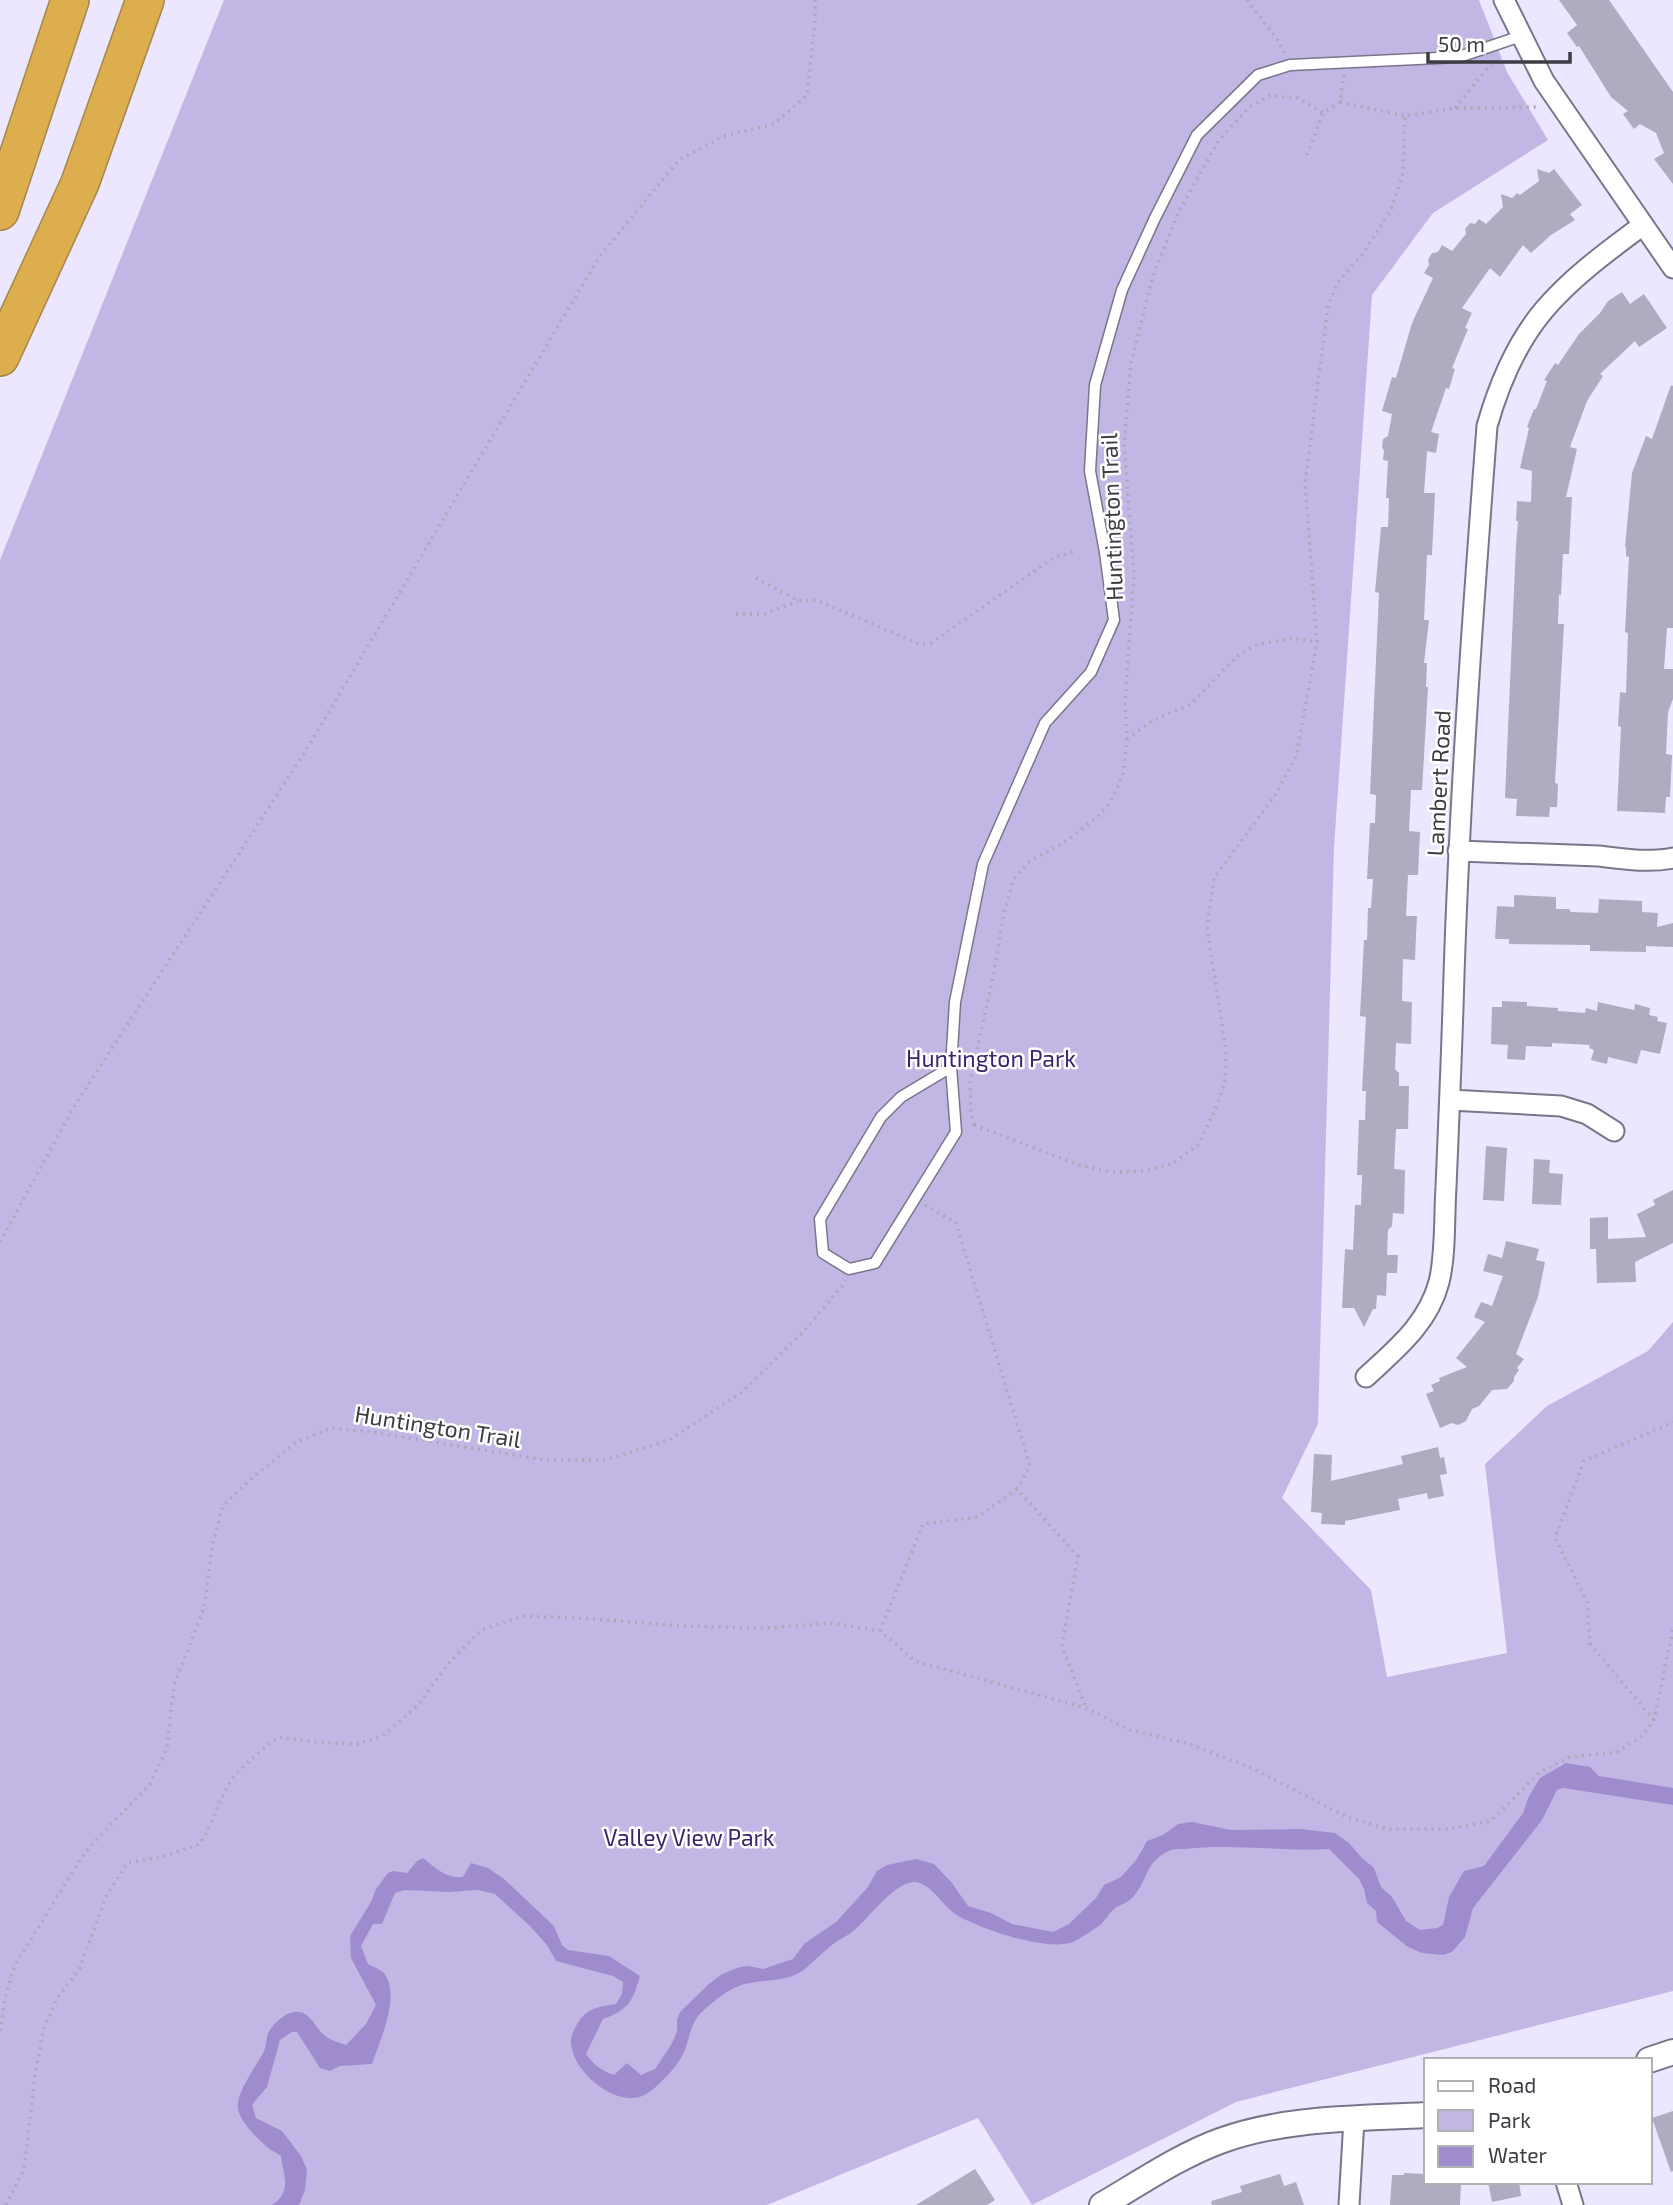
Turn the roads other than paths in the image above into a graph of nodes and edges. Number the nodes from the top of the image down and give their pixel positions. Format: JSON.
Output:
{"nodes":[{"id":1,"x":70,"y":0,"type":"edge"},
{"id":2,"x":145,"y":0,"type":"edge"},
{"id":3,"x":1504,"y":0,"type":"edge"},
{"id":4,"x":1521,"y":36,"type":"junction"},
{"id":5,"x":0,"y":211,"type":"edge"},
{"id":6,"x":1643,"y":225,"type":"junction"},
{"id":7,"x":1673,"y":268,"type":"edge"},
{"id":8,"x":0,"y":357,"type":"edge"},
{"id":9,"x":1458,"y":851,"type":"junction"},
{"id":10,"x":1673,"y":858,"type":"edge"},
{"id":11,"x":951,"y":1067,"type":"junction"},
{"id":12,"x":1450,"y":1100,"type":"junction"},
{"id":13,"x":1614,"y":1131,"type":"dead end"},
{"id":14,"x":1366,"y":1377,"type":"dead end"},
{"id":15,"x":1673,"y":2052,"type":"edge"},
{"id":16,"x":1652,"y":2059,"type":"edge"},
{"id":17,"x":1424,"y":2115,"type":"edge"},
{"id":18,"x":1354,"y":2119,"type":"junction"},
{"id":19,"x":1567,"y":2184,"type":"edge"},
{"id":20,"x":1102,"y":2205,"type":"edge"},
{"id":21,"x":1349,"y":2205,"type":"edge"},
{"id":22,"x":1573,"y":2205,"type":"edge"}],
"edges":[{"from":1,"to":5,"type":"highway"},
{"from":2,"to":8,"type":"highway"},
{"from":3,"to":4,"type":"street"},
{"from":4,"to":6,"type":"street"},
{"from":4,"to":11,"type":"lane"},
{"from":6,"to":7,"type":"street"},
{"from":6,"to":9,"type":"street","name":"Lambert Road"},
{"from":9,"to":10,"type":"street"},
{"from":9,"to":12,"type":"street","name":"Lambert Road"},
{"from":11,"to":11,"type":"lane"},
{"from":12,"to":13,"type":"street"},
{"from":12,"to":14,"type":"street","name":"Lambert Road"},
{"from":15,"to":16,"type":"street"},
{"from":17,"to":18,"type":"street"},
{"from":18,"to":20,"type":"street"},
{"from":18,"to":21,"type":"street"},
{"from":19,"to":22,"type":"street"}]}
